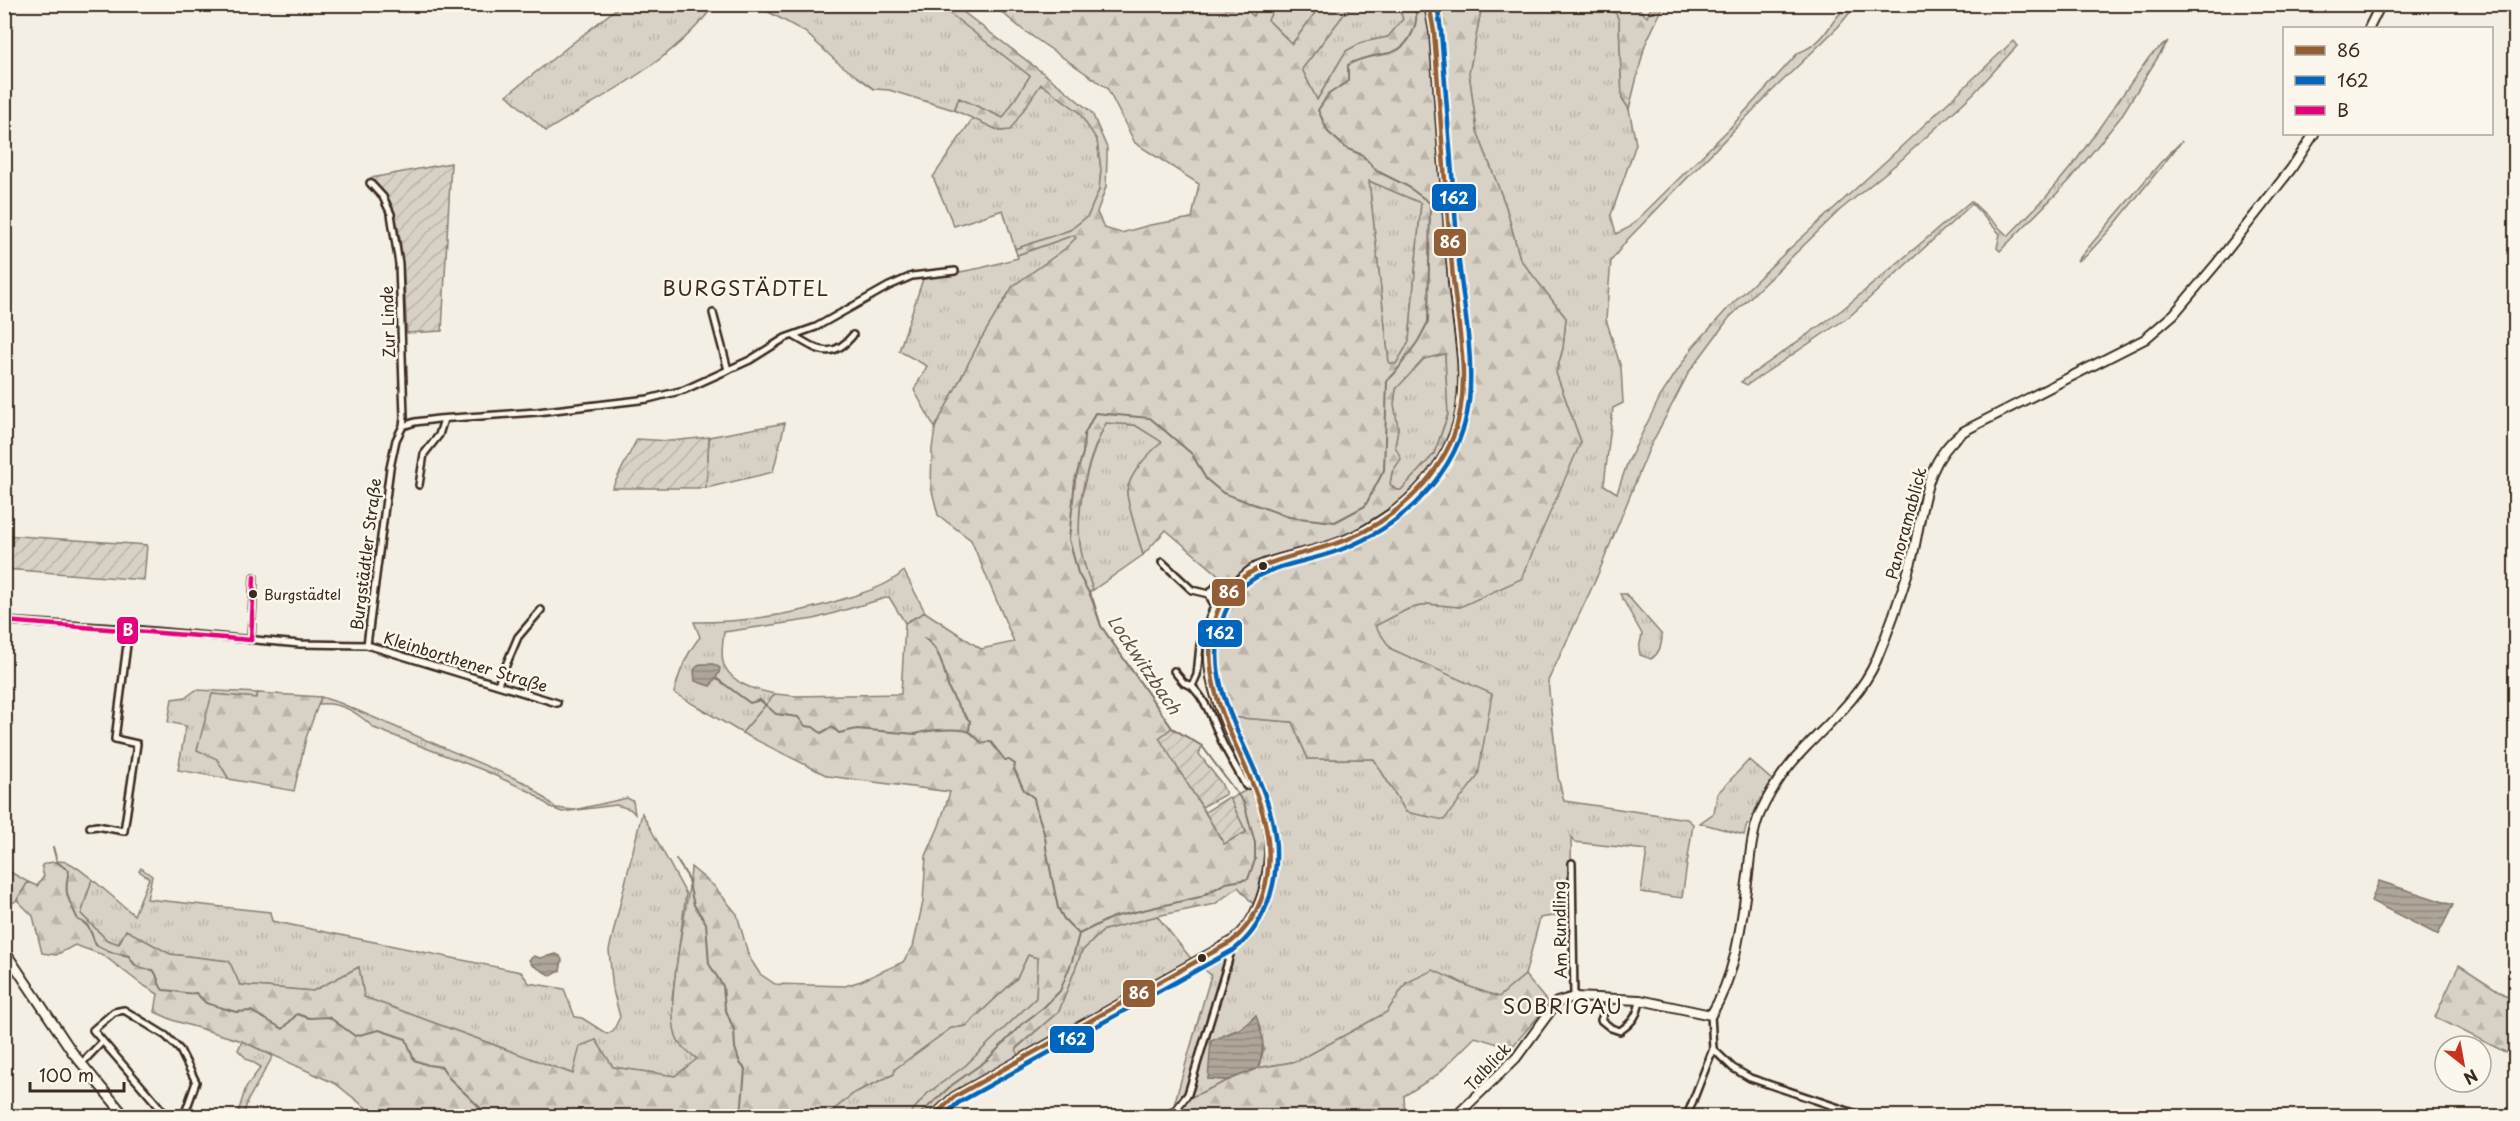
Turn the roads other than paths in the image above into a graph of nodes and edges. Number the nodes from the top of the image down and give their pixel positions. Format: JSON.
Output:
{"nodes":[{"id":1,"x":1429,"y":4,"type":"edge"},
{"id":2,"x":2381,"y":4,"type":"edge"},
{"id":3,"x":2370,"y":27,"type":"edge"},
{"id":4,"x":2313,"y":135,"type":"edge"},
{"id":5,"x":370,"y":183,"type":"dead end"},
{"id":6,"x":955,"y":271,"type":"dead end"},
{"id":7,"x":713,"y":313,"type":"dead end"},
{"id":8,"x":854,"y":335,"type":"dead end"},
{"id":9,"x":794,"y":336,"type":"junction"},
{"id":10,"x":728,"y":370,"type":"junction"},
{"id":11,"x":444,"y":419,"type":"junction"},
{"id":12,"x":403,"y":426,"type":"junction"},
{"id":13,"x":419,"y":485,"type":"dead end"},
{"id":14,"x":1162,"y":562,"type":"dead end"},
{"id":15,"x":254,"y":576,"type":"dead end"},
{"id":16,"x":1229,"y":593,"type":"junction"},
{"id":17,"x":1209,"y":594,"type":"junction"},
{"id":18,"x":541,"y":610,"type":"dead end"},
{"id":19,"x":4,"y":621,"type":"edge"},
{"id":20,"x":129,"y":629,"type":"junction"},
{"id":21,"x":252,"y":640,"type":"junction"},
{"id":22,"x":367,"y":645,"type":"junction"},
{"id":23,"x":1174,"y":671,"type":"dead end"},
{"id":24,"x":498,"y":684,"type":"junction"},
{"id":25,"x":1192,"y":686,"type":"junction"},
{"id":26,"x":557,"y":703,"type":"dead end"},
{"id":27,"x":1252,"y":783,"type":"junction"},
{"id":28,"x":90,"y":827,"type":"dead end"},
{"id":29,"x":1572,"y":863,"type":"dead end"},
{"id":30,"x":1231,"y":942,"type":"junction"},
{"id":31,"x":4,"y":950,"type":"edge"},
{"id":32,"x":1574,"y":997,"type":"junction"},
{"id":33,"x":1610,"y":998,"type":"junction"},
{"id":34,"x":1640,"y":1000,"type":"junction"},
{"id":35,"x":1557,"y":1002,"type":"joint"},
{"id":36,"x":1711,"y":1015,"type":"junction"},
{"id":37,"x":102,"y":1042,"type":"junction"},
{"id":38,"x":1713,"y":1049,"type":"junction"},
{"id":39,"x":81,"y":1064,"type":"junction"},
{"id":40,"x":125,"y":1116,"type":"edge"},
{"id":41,"x":167,"y":1116,"type":"edge"},
{"id":42,"x":184,"y":1116,"type":"edge"},
{"id":43,"x":934,"y":1116,"type":"edge"},
{"id":44,"x":1171,"y":1116,"type":"edge"},
{"id":45,"x":1456,"y":1116,"type":"edge"},
{"id":46,"x":1686,"y":1116,"type":"edge"},
{"id":47,"x":1863,"y":1116,"type":"edge"}],
"edges":[{"from":1,"to":16,"type":"street"},
{"from":2,"to":3,"type":"street"},
{"from":4,"to":36,"type":"street","name":"Panoramablick"},
{"from":5,"to":12,"type":"street","name":"Zur Linde"},
{"from":6,"to":9,"type":"street"},
{"from":7,"to":10,"type":"street"},
{"from":8,"to":9,"type":"street"},
{"from":9,"to":10,"type":"street"},
{"from":10,"to":11,"type":"street"},
{"from":11,"to":12,"type":"street"},
{"from":11,"to":13,"type":"street"},
{"from":12,"to":22,"type":"street","name":"Burgstädtler Straße"},
{"from":14,"to":17,"type":"street"},
{"from":15,"to":21,"type":"street"},
{"from":16,"to":17,"type":"street"},
{"from":16,"to":27,"type":"street"},
{"from":17,"to":25,"type":"street"},
{"from":18,"to":24,"type":"street"},
{"from":19,"to":20,"type":"street","name":"Burgstädtler Straße"},
{"from":20,"to":21,"type":"street","name":"Burgstädtler Straße"},
{"from":20,"to":28,"type":"street"},
{"from":21,"to":22,"type":"street","name":"Burgstädtler Straße"},
{"from":22,"to":24,"type":"street","name":"Kleinborthener Straße"},
{"from":23,"to":25,"type":"street"},
{"from":24,"to":26,"type":"street","name":"Kleinborthener Straße"},
{"from":25,"to":27,"type":"street"},
{"from":27,"to":30,"type":"street"},
{"from":29,"to":32,"type":"street","name":"Am Rundling"},
{"from":30,"to":43,"type":"street"},
{"from":30,"to":44,"type":"street"},
{"from":31,"to":39,"type":"street"},
{"from":32,"to":33,"type":"street","name":"Am Rundling"},
{"from":32,"to":35,"type":"street","name":"Am Rundling"},
{"from":33,"to":34,"type":"street","name":"Am Rundling"},
{"from":33,"to":34,"type":"street"},
{"from":34,"to":36,"type":"street","name":"Am Rundling"},
{"from":35,"to":45,"type":"street","name":"Talblick"},
{"from":36,"to":38,"type":"street"},
{"from":37,"to":39,"type":"street"},
{"from":37,"to":41,"type":"street"},
{"from":37,"to":42,"type":"street"},
{"from":38,"to":46,"type":"street"},
{"from":38,"to":47,"type":"street"},
{"from":39,"to":40,"type":"street"}]}
